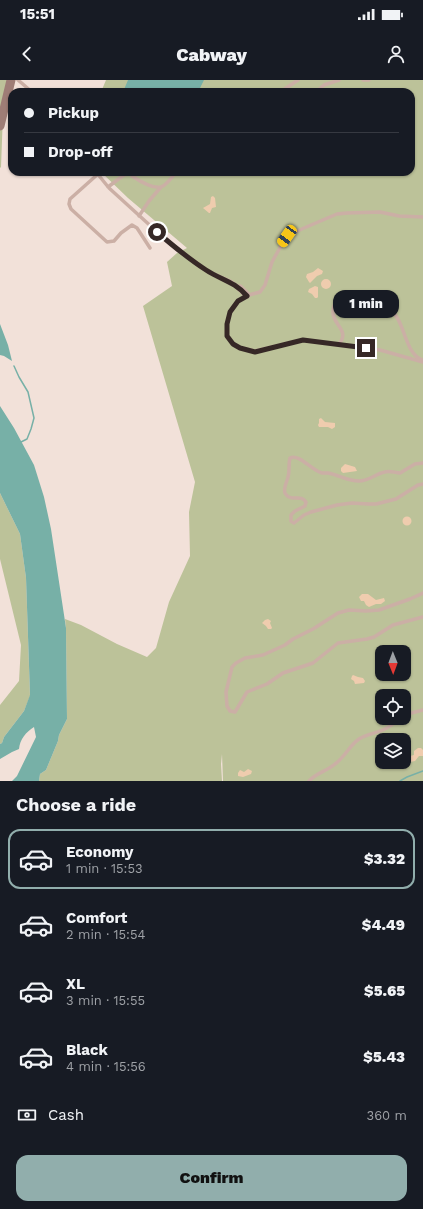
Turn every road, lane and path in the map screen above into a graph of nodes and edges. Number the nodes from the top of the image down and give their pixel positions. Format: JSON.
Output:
{"nodes":[{"id":1,"x":18,"y":80,"type":"edge"},
{"id":2,"x":298,"y":80,"type":"edge"},
{"id":3,"x":323,"y":80,"type":"edge"},
{"id":4,"x":339,"y":80,"type":"edge"},
{"id":5,"x":363,"y":80,"type":"edge"},
{"id":6,"x":369,"y":80,"type":"edge"},
{"id":7,"x":324,"y":84,"type":"junction"},
{"id":8,"x":27,"y":88,"type":"edge"},
{"id":9,"x":286,"y":88,"type":"edge"},
{"id":10,"x":320,"y":88,"type":"edge"},
{"id":11,"x":8,"y":93,"type":"edge"},
{"id":12,"x":0,"y":126,"type":"edge"},
{"id":13,"x":94,"y":176,"type":"edge"},
{"id":14,"x":99,"y":176,"type":"edge"},
{"id":15,"x":123,"y":176,"type":"edge"},
{"id":16,"x":132,"y":176,"type":"edge"},
{"id":17,"x":173,"y":176,"type":"edge"},
{"id":18,"x":108,"y":187,"type":"junction"},
{"id":19,"x":162,"y":187,"type":"junction"},
{"id":20,"x":139,"y":216,"type":"junction"},
{"id":21,"x":423,"y":217,"type":"edge"},
{"id":22,"x":150,"y":248,"type":"dead end"},
{"id":23,"x":240,"y":288,"type":"joint"},
{"id":24,"x":247,"y":296,"type":"junction"},
{"id":25,"x":338,"y":345,"type":"junction"},
{"id":26,"x":423,"y":361,"type":"edge"},
{"id":27,"x":423,"y":464,"type":"edge"},
{"id":28,"x":423,"y":484,"type":"edge"},
{"id":29,"x":423,"y":593,"type":"edge"},
{"id":30,"x":423,"y":617,"type":"edge"},
{"id":31,"x":423,"y":710,"type":"edge"},
{"id":32,"x":411,"y":713,"type":"edge"},
{"id":33,"x":391,"y":725,"type":"edge"},
{"id":34,"x":309,"y":781,"type":"edge"}],
"edges":[{"from":1,"to":8,"type":"lane"},
{"from":2,"to":9,"type":"lane"},
{"from":3,"to":7,"type":"lane"},
{"from":4,"to":7,"type":"lane"},
{"from":5,"to":6,"type":"lane"},
{"from":7,"to":10,"type":"lane"},
{"from":11,"to":12,"type":"street"},
{"from":13,"to":22,"type":"lane"},
{"from":14,"to":18,"type":"lane"},
{"from":15,"to":18,"type":"lane"},
{"from":16,"to":19,"type":"lane"},
{"from":17,"to":19,"type":"lane"},
{"from":18,"to":20,"type":"lane"},
{"from":19,"to":20,"type":"lane"},
{"from":20,"to":23,"type":"lane"},
{"from":21,"to":24,"type":"lane"},
{"from":23,"to":24,"type":"street"},
{"from":24,"to":25,"type":"lane"},
{"from":25,"to":26,"type":"lane"},
{"from":25,"to":26,"type":"lane"},
{"from":27,"to":28,"type":"lane"},
{"from":29,"to":30,"type":"lane"},
{"from":31,"to":32,"type":"lane"},
{"from":33,"to":34,"type":"lane"}]}
